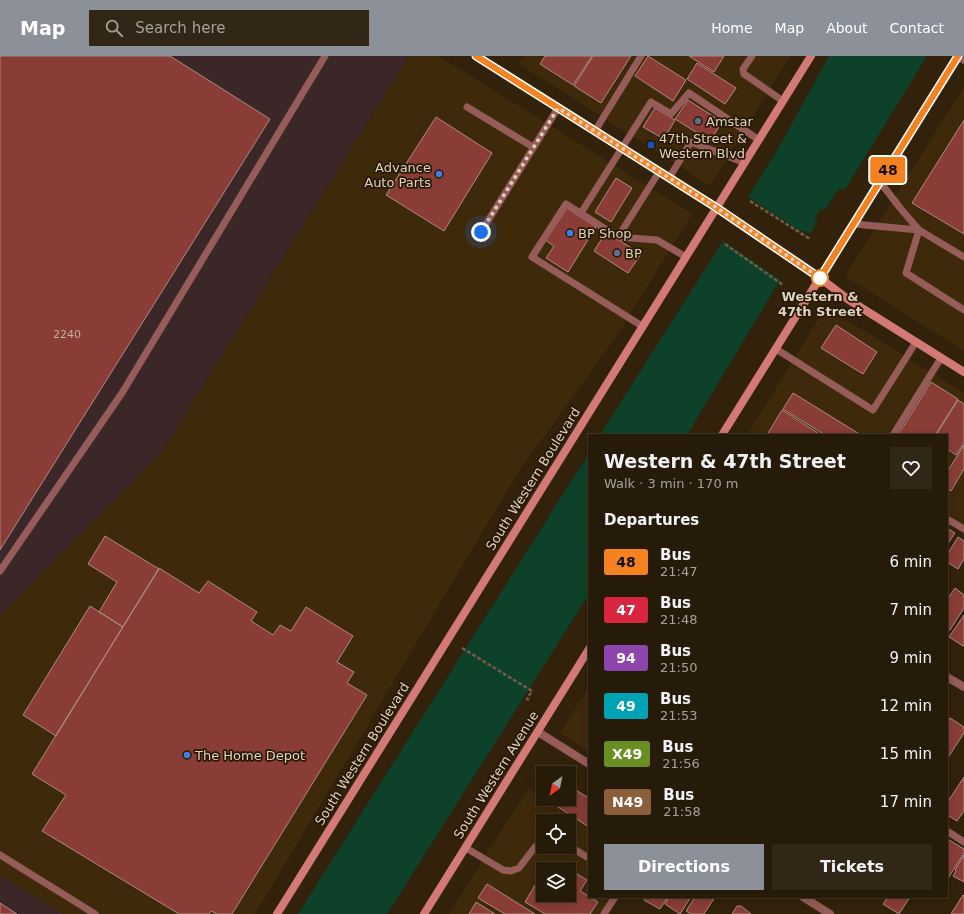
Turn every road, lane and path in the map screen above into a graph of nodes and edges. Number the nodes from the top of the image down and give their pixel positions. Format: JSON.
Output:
{"nodes":[{"id":1,"x":325,"y":56,"type":"edge"},
{"id":2,"x":476,"y":56,"type":"edge"},
{"id":3,"x":641,"y":56,"type":"edge"},
{"id":4,"x":752,"y":56,"type":"edge"},
{"id":5,"x":810,"y":56,"type":"edge"},
{"id":6,"x":958,"y":56,"type":"edge"},
{"id":7,"x":964,"y":60,"type":"edge"},
{"id":8,"x":783,"y":101,"type":"junction"},
{"id":9,"x":467,"y":107,"type":"dead end"},
{"id":10,"x":558,"y":108,"type":"junction"},
{"id":11,"x":595,"y":131,"type":"junction"},
{"id":12,"x":759,"y":140,"type":"junction"},
{"id":13,"x":533,"y":147,"type":"junction"},
{"id":14,"x":621,"y":148,"type":"junction"},
{"id":15,"x":745,"y":163,"type":"junction"},
{"id":16,"x":659,"y":172,"type":"junction"},
{"id":17,"x":669,"y":178,"type":"junction"},
{"id":18,"x":880,"y":182,"type":"junction"},
{"id":19,"x":750,"y":201,"type":"dead end"},
{"id":20,"x":717,"y":208,"type":"junction"},
{"id":21,"x":581,"y":213,"type":"junction"},
{"id":22,"x":854,"y":224,"type":"junction"},
{"id":23,"x":919,"y":230,"type":"junction"},
{"id":24,"x":481,"y":232,"type":"dead end"},
{"id":25,"x":618,"y":237,"type":"junction"},
{"id":26,"x":810,"y":239,"type":"dead end"},
{"id":27,"x":725,"y":244,"type":"dead end"},
{"id":28,"x":686,"y":257,"type":"junction"},
{"id":29,"x":964,"y":257,"type":"edge"},
{"id":30,"x":820,"y":278,"type":"junction"},
{"id":31,"x":783,"y":285,"type":"dead end"},
{"id":32,"x":964,"y":310,"type":"edge"},
{"id":33,"x":642,"y":326,"type":"junction"},
{"id":34,"x":916,"y":342,"type":"junction"},
{"id":35,"x":776,"y":349,"type":"junction"},
{"id":36,"x":941,"y":358,"type":"junction"},
{"id":37,"x":964,"y":372,"type":"edge"},
{"id":38,"x":723,"y":434,"type":"edge"},
{"id":39,"x":895,"y":434,"type":"edge"},
{"id":40,"x":948,"y":520,"type":"edge"},
{"id":41,"x":964,"y":529,"type":"edge"},
{"id":42,"x":0,"y":571,"type":"edge"},
{"id":43,"x":462,"y":648,"type":"dead end"},
{"id":44,"x":588,"y":651,"type":"edge"},
{"id":45,"x":948,"y":678,"type":"edge"},
{"id":46,"x":964,"y":687,"type":"edge"},
{"id":47,"x":529,"y":700,"type":"dead end"},
{"id":48,"x":538,"y":732,"type":"junction"},
{"id":49,"x":588,"y":763,"type":"edge"},
{"id":50,"x":948,"y":832,"type":"edge"},
{"id":51,"x":964,"y":842,"type":"edge"},
{"id":52,"x":536,"y":846,"type":"edge"},
{"id":53,"x":466,"y":848,"type":"junction"},
{"id":54,"x":576,"y":850,"type":"edge"},
{"id":55,"x":0,"y":855,"type":"edge"},
{"id":56,"x":587,"y":857,"type":"dead end"},
{"id":57,"x":614,"y":898,"type":"edge"},
{"id":58,"x":805,"y":898,"type":"edge"},
{"id":59,"x":95,"y":914,"type":"edge"},
{"id":60,"x":276,"y":914,"type":"edge"},
{"id":61,"x":424,"y":914,"type":"edge"},
{"id":62,"x":604,"y":914,"type":"edge"},
{"id":63,"x":830,"y":914,"type":"edge"}],
"edges":[{"from":1,"to":42,"type":"lane"},
{"from":2,"to":10,"type":"main road"},
{"from":3,"to":11,"type":"lane"},
{"from":4,"to":8,"type":"lane"},
{"from":5,"to":8,"type":"main road","name":"South Western Boulevard"},
{"from":6,"to":7,"type":"street"},
{"from":6,"to":18,"type":"main road"},
{"from":8,"to":12,"type":"main road","name":"South Western Boulevard"},
{"from":9,"to":13,"type":"lane"},
{"from":10,"to":11,"type":"main road"},
{"from":10,"to":13,"type":"lane"},
{"from":11,"to":14,"type":"main road"},
{"from":12,"to":14,"type":"lane"},
{"from":12,"to":15,"type":"main road","name":"South Western Boulevard"},
{"from":13,"to":24,"type":"lane"},
{"from":14,"to":16,"type":"main road"},
{"from":14,"to":21,"type":"lane"},
{"from":15,"to":17,"type":"lane"},
{"from":15,"to":20,"type":"main road","name":"South Western Boulevard"},
{"from":16,"to":17,"type":"main road"},
{"from":16,"to":25,"type":"lane"},
{"from":17,"to":20,"type":"main road"},
{"from":18,"to":22,"type":"main road"},
{"from":18,"to":23,"type":"lane"},
{"from":19,"to":26,"type":"path"},
{"from":20,"to":28,"type":"main road","name":"South Western Boulevard"},
{"from":20,"to":30,"type":"main road"},
{"from":21,"to":25,"type":"lane"},
{"from":21,"to":33,"type":"lane"},
{"from":22,"to":23,"type":"lane"},
{"from":22,"to":30,"type":"main road"},
{"from":23,"to":29,"type":"lane"},
{"from":23,"to":32,"type":"lane"},
{"from":25,"to":28,"type":"lane"},
{"from":27,"to":31,"type":"path"},
{"from":28,"to":33,"type":"main road","name":"South Western Boulevard"},
{"from":30,"to":34,"type":"main road"},
{"from":30,"to":35,"type":"main road"},
{"from":33,"to":60,"type":"main road","name":"South Western Boulevard"},
{"from":34,"to":35,"type":"lane"},
{"from":34,"to":36,"type":"main road"},
{"from":35,"to":38,"type":"main road"},
{"from":36,"to":37,"type":"main road"},
{"from":36,"to":39,"type":"lane"},
{"from":40,"to":41,"type":"lane"},
{"from":43,"to":47,"type":"path"},
{"from":44,"to":48,"type":"main road","name":"South Western Avenue"},
{"from":45,"to":46,"type":"street"},
{"from":48,"to":49,"type":"street"},
{"from":48,"to":53,"type":"main road","name":"South Western Avenue"},
{"from":50,"to":51,"type":"lane"},
{"from":52,"to":53,"type":"lane"},
{"from":53,"to":61,"type":"main road","name":"South Western Avenue"},
{"from":54,"to":56,"type":"lane"},
{"from":55,"to":59,"type":"lane"},
{"from":57,"to":62,"type":"lane"},
{"from":58,"to":63,"type":"street"}]}
